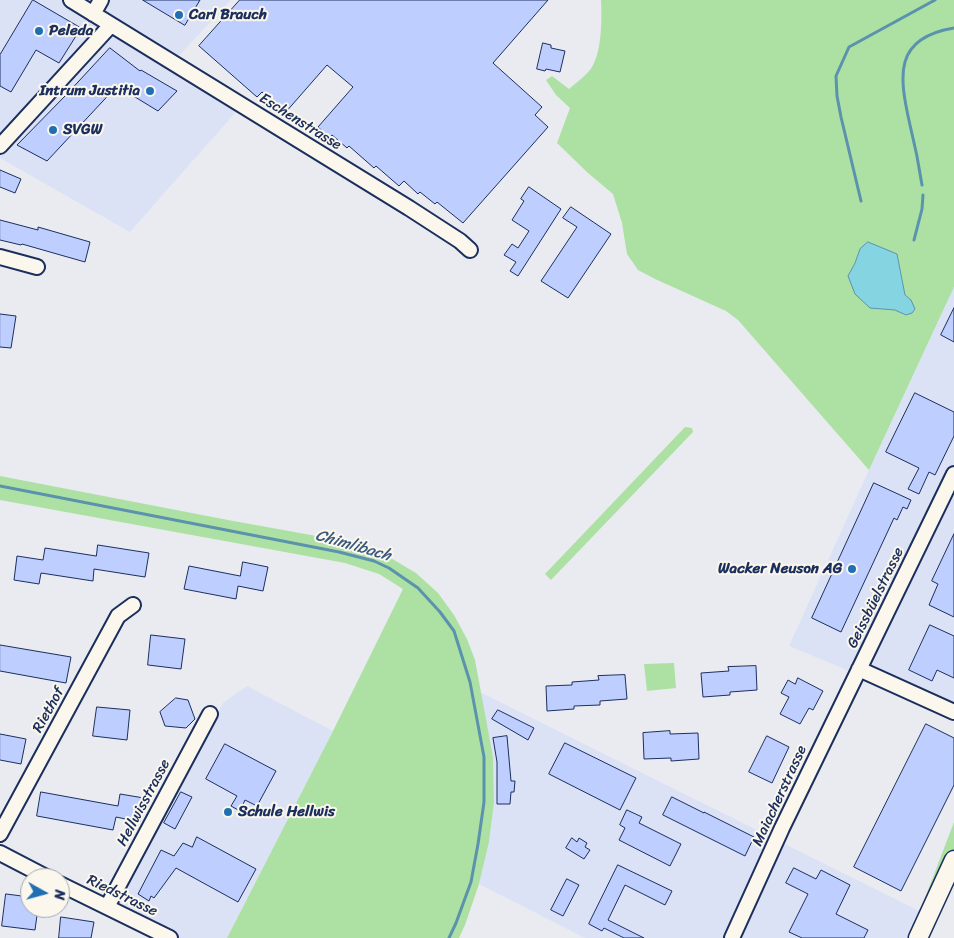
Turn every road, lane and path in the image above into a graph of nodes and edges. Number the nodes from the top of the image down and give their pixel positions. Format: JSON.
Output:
{"nodes":[{"id":1,"x":71,"y":0,"type":"edge"},
{"id":2,"x":101,"y":0,"type":"edge"},
{"id":3,"x":93,"y":14,"type":"junction"},
{"id":4,"x":111,"y":25,"type":"junction"},
{"id":5,"x":0,"y":146,"type":"edge"},
{"id":6,"x":470,"y":250,"type":"dead end"},
{"id":7,"x":0,"y":257,"type":"edge"},
{"id":8,"x":37,"y":267,"type":"dead end"},
{"id":9,"x":954,"y":474,"type":"edge"},
{"id":10,"x":132,"y":605,"type":"dead end"},
{"id":11,"x":859,"y":669,"type":"junction"},
{"id":12,"x":954,"y":712,"type":"edge"},
{"id":13,"x":210,"y":714,"type":"dead end"},
{"id":14,"x":0,"y":834,"type":"edge"},
{"id":15,"x":0,"y":853,"type":"edge"},
{"id":16,"x":954,"y":860,"type":"edge"},
{"id":17,"x":29,"y":868,"type":"edge"},
{"id":18,"x":70,"y":889,"type":"edge"},
{"id":19,"x":107,"y":907,"type":"junction"},
{"id":20,"x":170,"y":938,"type":"edge"},
{"id":21,"x":732,"y":938,"type":"edge"},
{"id":22,"x":918,"y":938,"type":"edge"}],
"edges":[{"from":1,"to":3,"type":"street","name":"Eschenstrasse"},
{"from":2,"to":3,"type":"street"},
{"from":3,"to":4,"type":"street","name":"Eschenstrasse"},
{"from":4,"to":5,"type":"street"},
{"from":4,"to":6,"type":"street","name":"Eschenstrasse"},
{"from":7,"to":8,"type":"street"},
{"from":9,"to":11,"type":"street","name":"Geissbüelstrasse"},
{"from":10,"to":14,"type":"street","name":"Riethof"},
{"from":11,"to":12,"type":"street","name":"Geissbüelstrasse"},
{"from":11,"to":21,"type":"street","name":"Maiacherstrasse"},
{"from":13,"to":19,"type":"street","name":"Hellwisstrasse"},
{"from":15,"to":17,"type":"street"},
{"from":16,"to":22,"type":"main road"},
{"from":18,"to":19,"type":"street","name":"Riedstrasse"},
{"from":19,"to":20,"type":"street","name":"Riedstrasse"}]}
